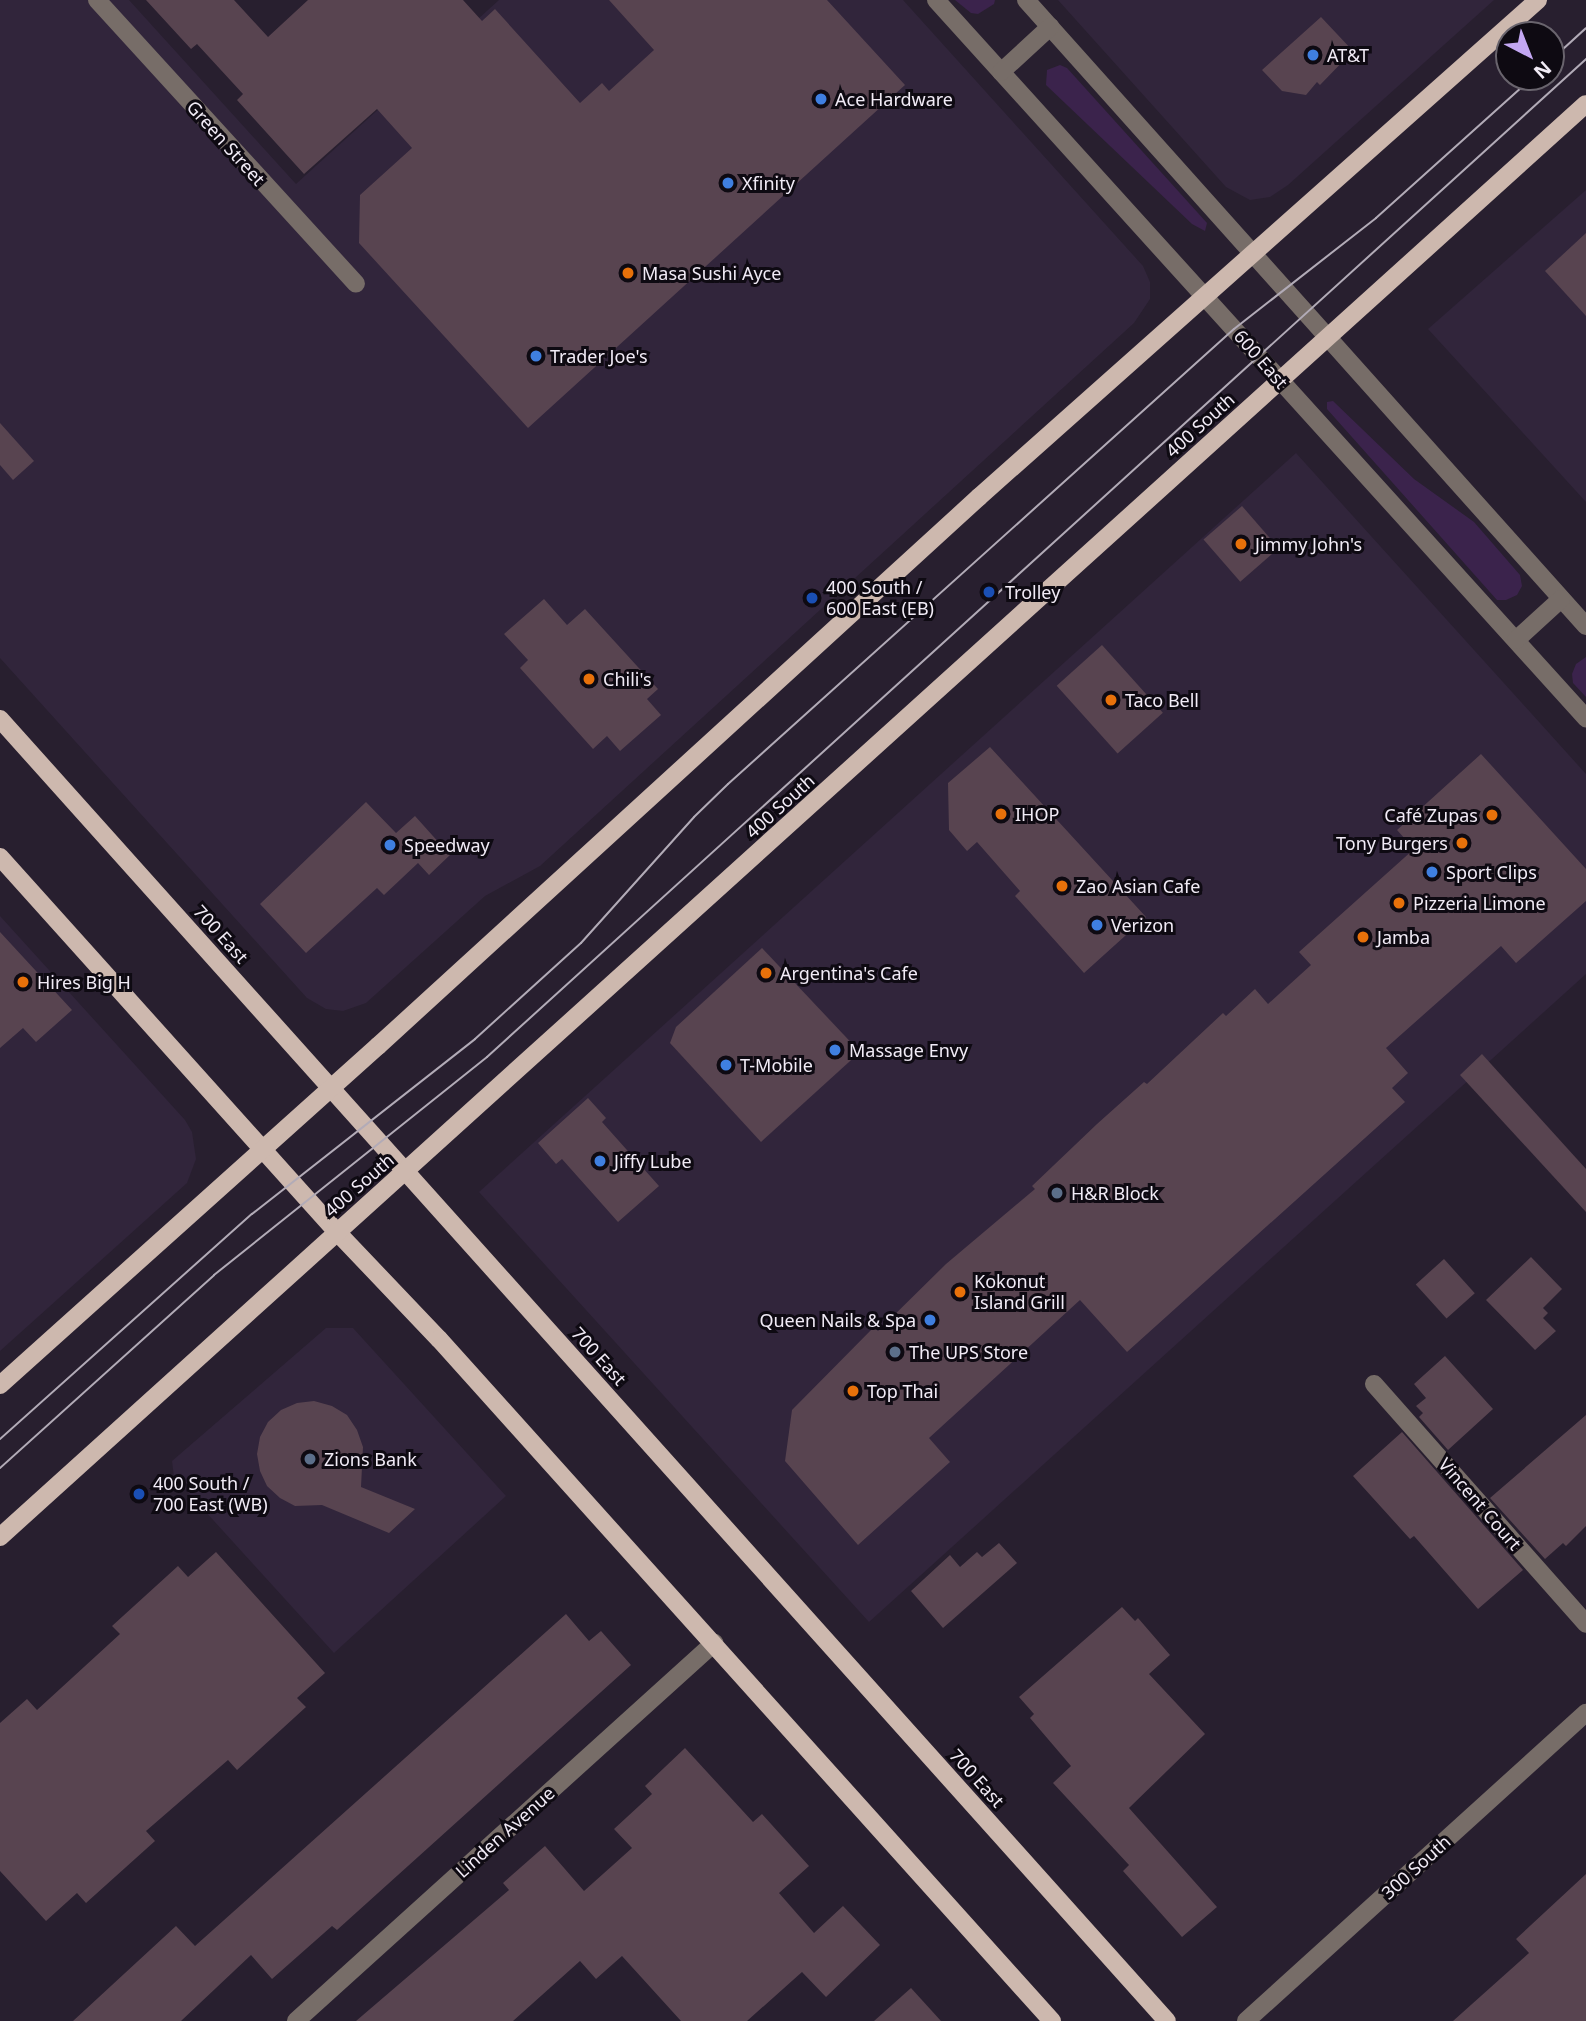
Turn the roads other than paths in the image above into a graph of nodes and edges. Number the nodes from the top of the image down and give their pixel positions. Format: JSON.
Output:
{"nodes":[{"id":1,"x":97,"y":0,"type":"edge"},
{"id":2,"x":936,"y":0,"type":"edge"},
{"id":3,"x":1026,"y":0,"type":"edge"},
{"id":4,"x":1538,"y":0,"type":"edge"},
{"id":5,"x":1050,"y":27,"type":"junction"},
{"id":6,"x":1001,"y":72,"type":"junction"},
{"id":7,"x":1586,"y":104,"type":"edge"},
{"id":8,"x":1253,"y":253,"type":"junction"},
{"id":9,"x":356,"y":285,"type":"dead end"},
{"id":10,"x":1205,"y":295,"type":"junction"},
{"id":11,"x":1328,"y":337,"type":"junction"},
{"id":12,"x":1280,"y":381,"type":"junction"},
{"id":13,"x":1561,"y":599,"type":"junction"},
{"id":14,"x":1586,"y":626,"type":"edge"},
{"id":15,"x":1516,"y":640,"type":"junction"},
{"id":16,"x":1586,"y":718,"type":"edge"},
{"id":17,"x":0,"y":719,"type":"edge"},
{"id":18,"x":0,"y":858,"type":"edge"},
{"id":19,"x":331,"y":1088,"type":"junction"},
{"id":20,"x":263,"y":1150,"type":"junction"},
{"id":21,"x":407,"y":1172,"type":"junction"},
{"id":22,"x":337,"y":1231,"type":"junction"},
{"id":23,"x":1374,"y":1384,"type":"dead end"},
{"id":24,"x":0,"y":1385,"type":"edge"},
{"id":25,"x":0,"y":1537,"type":"edge"},
{"id":26,"x":1586,"y":1624,"type":"edge"},
{"id":27,"x":714,"y":1643,"type":"junction"},
{"id":28,"x":1586,"y":1713,"type":"edge"},
{"id":29,"x":296,"y":2021,"type":"edge"},
{"id":30,"x":1052,"y":2021,"type":"edge"},
{"id":31,"x":1167,"y":2021,"type":"edge"},
{"id":32,"x":1245,"y":2021,"type":"edge"}],
"edges":[{"from":1,"to":9,"type":"street","name":"Green Street"},
{"from":2,"to":6,"type":"street","name":"600 East"},
{"from":3,"to":5,"type":"street"},
{"from":4,"to":8,"type":"main road"},
{"from":5,"to":6,"type":"street"},
{"from":5,"to":8,"type":"street"},
{"from":6,"to":10,"type":"street","name":"600 East"},
{"from":7,"to":11,"type":"main road","name":"400 South"},
{"from":8,"to":10,"type":"main road"},
{"from":8,"to":11,"type":"street"},
{"from":10,"to":12,"type":"street","name":"600 East"},
{"from":10,"to":19,"type":"main road"},
{"from":11,"to":12,"type":"main road","name":"400 South"},
{"from":11,"to":13,"type":"street"},
{"from":12,"to":15,"type":"street","name":"600 East"},
{"from":12,"to":21,"type":"main road","name":"400 South"},
{"from":13,"to":14,"type":"street"},
{"from":13,"to":15,"type":"street"},
{"from":15,"to":16,"type":"street","name":"600 East"},
{"from":17,"to":19,"type":"main road","name":"700 East"},
{"from":18,"to":20,"type":"main road"},
{"from":19,"to":20,"type":"main road"},
{"from":19,"to":21,"type":"main road","name":"700 East"},
{"from":20,"to":22,"type":"main road"},
{"from":20,"to":24,"type":"main road"},
{"from":21,"to":22,"type":"main road","name":"400 South"},
{"from":21,"to":31,"type":"main road","name":"700 East"},
{"from":22,"to":25,"type":"main road","name":"400 South"},
{"from":22,"to":27,"type":"main road"},
{"from":23,"to":26,"type":"street","name":"Vincent Court"},
{"from":27,"to":29,"type":"street","name":"Linden Avenue"},
{"from":27,"to":30,"type":"main road"},
{"from":28,"to":32,"type":"street","name":"300 South"}]}
